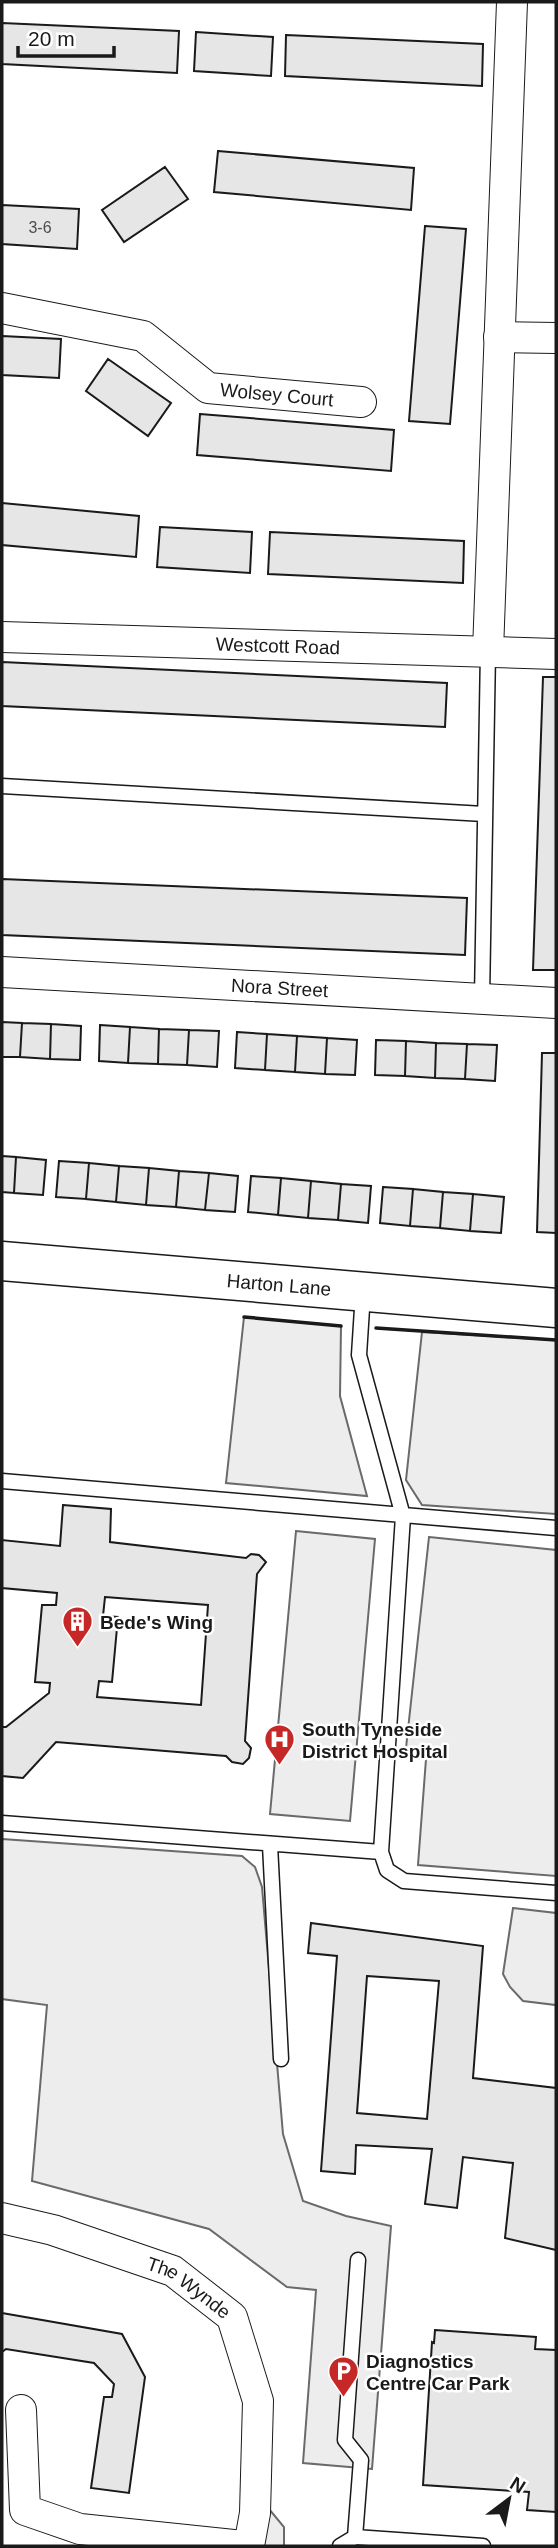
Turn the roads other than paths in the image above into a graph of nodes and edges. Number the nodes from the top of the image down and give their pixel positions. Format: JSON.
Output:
{"nodes":[{"id":1,"x":512,"y":2,"type":"edge"},
{"id":2,"x":2,"y":308,"type":"edge"},
{"id":3,"x":499,"y":337,"type":"junction"},
{"id":4,"x":556,"y":338,"type":"edge"},
{"id":5,"x":361,"y":402,"type":"dead end"},
{"id":6,"x":2,"y":637,"type":"edge"},
{"id":7,"x":488,"y":651,"type":"junction"},
{"id":8,"x":556,"y":653,"type":"edge"},
{"id":9,"x":2,"y":786,"type":"edge"},
{"id":10,"x":484,"y":814,"type":"junction"},
{"id":11,"x":2,"y":972,"type":"edge"},
{"id":12,"x":482,"y":998,"type":"junction"},
{"id":13,"x":556,"y":1003,"type":"edge"},
{"id":14,"x":2,"y":1261,"type":"edge"},
{"id":15,"x":363,"y":1292,"type":"junction"},
{"id":16,"x":556,"y":1308,"type":"edge"},
{"id":17,"x":2,"y":1481,"type":"edge"},
{"id":18,"x":403,"y":1516,"type":"junction"},
{"id":19,"x":556,"y":1528,"type":"edge"},
{"id":20,"x":2,"y":1823,"type":"edge"},
{"id":21,"x":270,"y":1845,"type":"junction"},
{"id":22,"x":381,"y":1852,"type":"junction"},
{"id":23,"x":556,"y":1893,"type":"edge"},
{"id":24,"x":281,"y":2059,"type":"dead end"},
{"id":25,"x":2,"y":2218,"type":"edge"},
{"id":26,"x":358,"y":2260,"type":"dead end"},
{"id":27,"x":21,"y":2410,"type":"dead end"},
{"id":28,"x":355,"y":2537,"type":"junction"},
{"id":29,"x":78,"y":2538,"type":"edge"},
{"id":30,"x":246,"y":2546,"type":"edge"},
{"id":31,"x":340,"y":2546,"type":"edge"},
{"id":32,"x":483,"y":2546,"type":"edge"}],
"edges":[{"from":1,"to":3,"type":"street"},
{"from":2,"to":5,"type":"street","name":"Wolsey Court"},
{"from":3,"to":4,"type":"street"},
{"from":3,"to":7,"type":"street"},
{"from":6,"to":7,"type":"street","name":"Westcott Road"},
{"from":7,"to":8,"type":"street","name":"Westcott Road"},
{"from":7,"to":10,"type":"lane"},
{"from":9,"to":10,"type":"lane"},
{"from":10,"to":12,"type":"lane"},
{"from":11,"to":12,"type":"street","name":"Nora Street"},
{"from":12,"to":13,"type":"street","name":"Nora Street"},
{"from":14,"to":15,"type":"street","name":"Harton Lane"},
{"from":15,"to":16,"type":"street","name":"Harton Lane"},
{"from":15,"to":18,"type":"lane"},
{"from":17,"to":18,"type":"lane"},
{"from":18,"to":19,"type":"lane"},
{"from":18,"to":22,"type":"lane"},
{"from":20,"to":21,"type":"lane"},
{"from":21,"to":22,"type":"lane"},
{"from":21,"to":24,"type":"lane"},
{"from":22,"to":23,"type":"lane"},
{"from":25,"to":30,"type":"street","name":"The Wynde"},
{"from":26,"to":28,"type":"lane"},
{"from":27,"to":29,"type":"street"},
{"from":28,"to":31,"type":"lane"},
{"from":28,"to":32,"type":"lane"},
{"from":29,"to":30,"type":"street"}]}
